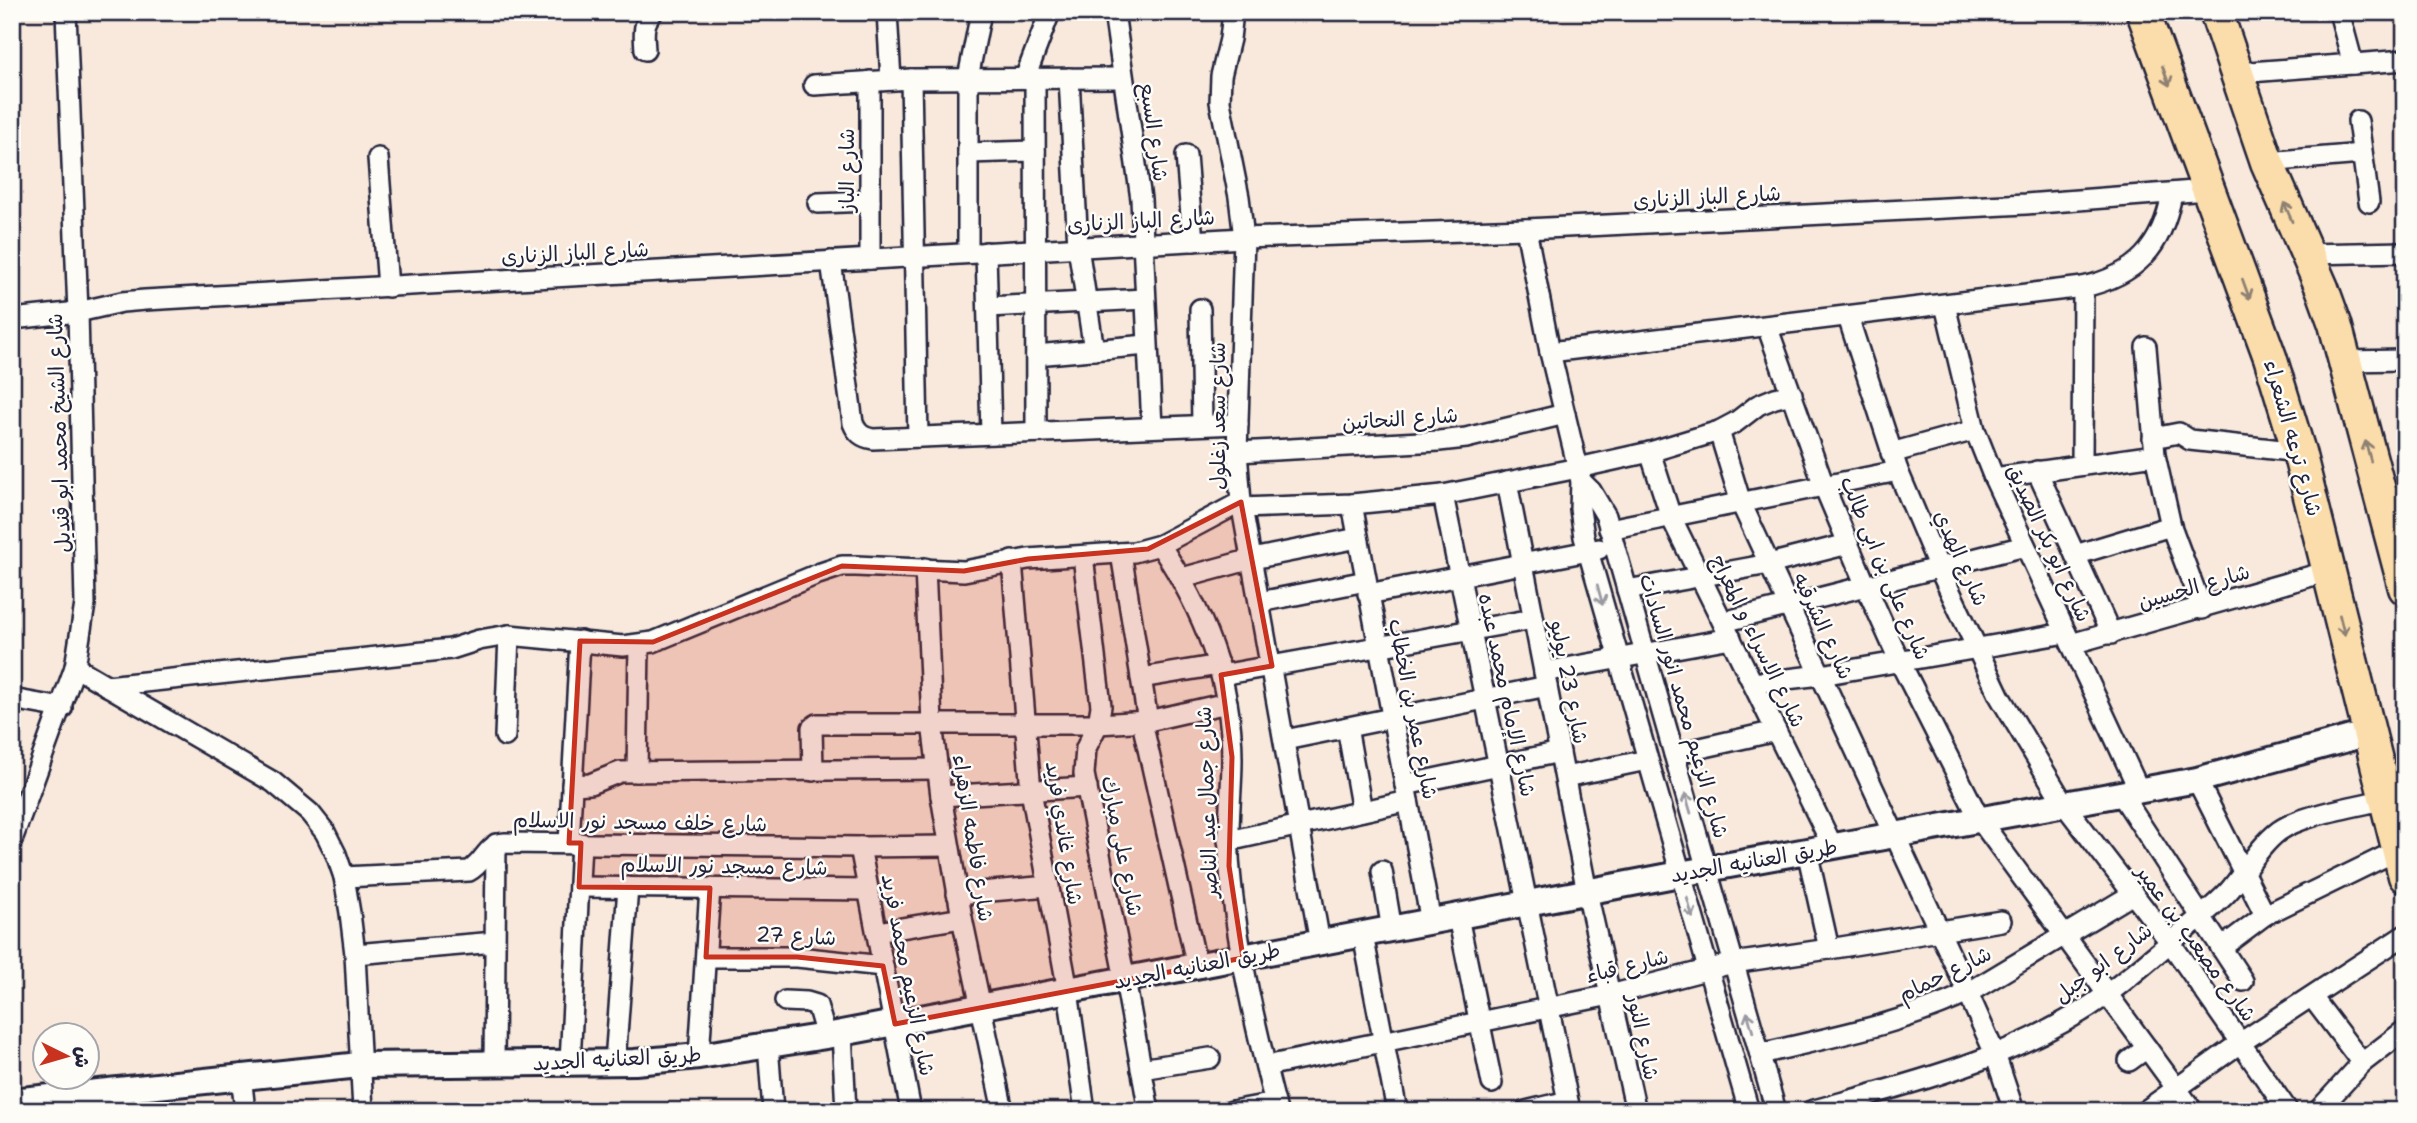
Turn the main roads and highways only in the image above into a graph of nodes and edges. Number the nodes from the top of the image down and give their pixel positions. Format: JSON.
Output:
{"nodes":[{"id":1,"x":2143,"y":12,"type":"edge"},
{"id":2,"x":2216,"y":12,"type":"edge"},
{"id":3,"x":2393,"y":497,"type":"edge"},
{"id":4,"x":2401,"y":556,"type":"edge"},
{"id":5,"x":2405,"y":588,"type":"edge"},
{"id":6,"x":2401,"y":863,"type":"edge"}],
"edges":[{"from":1,"to":6,"type":"highway","name":"شارع ترعه الشعراء","one_way":true},
{"from":3,"to":2,"type":"highway","one_way":true},
{"from":3,"to":4,"type":"highway"},
{"from":4,"to":5,"type":"highway"}]}
